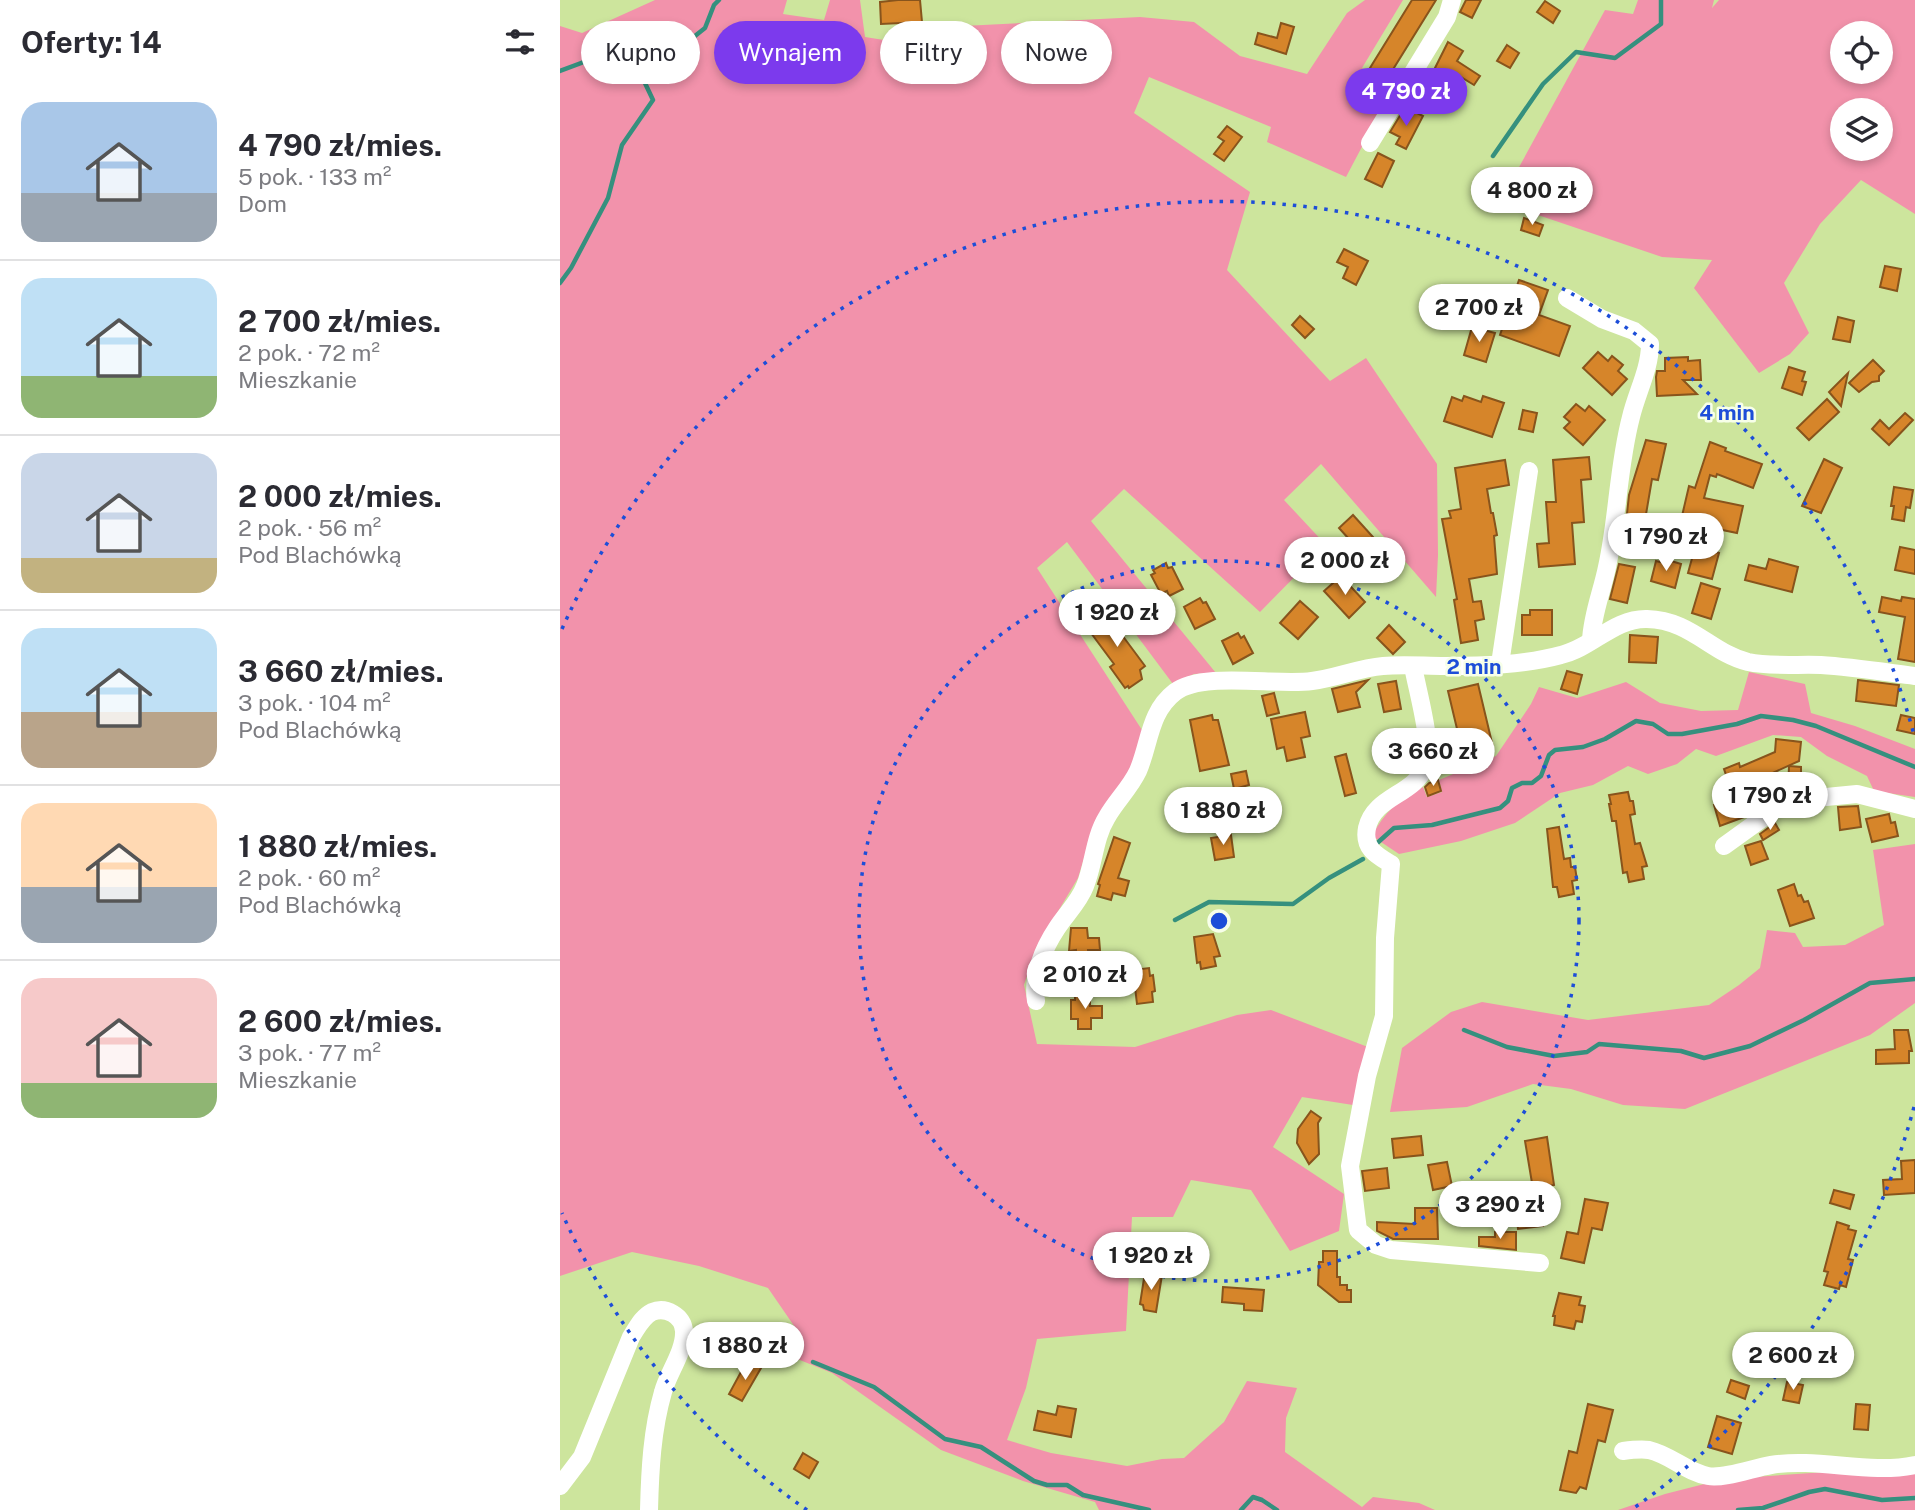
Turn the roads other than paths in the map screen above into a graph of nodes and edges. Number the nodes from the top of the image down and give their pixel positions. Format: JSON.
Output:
{"nodes":[{"id":1,"x":1452,"y":0,"type":"edge"},
{"id":2,"x":1370,"y":143,"type":"dead end"},
{"id":3,"x":1567,"y":298,"type":"dead end"},
{"id":4,"x":1529,"y":471,"type":"dead end"},
{"id":5,"x":1591,"y":641,"type":"junction"},
{"id":6,"x":1500,"y":664,"type":"junction"},
{"id":7,"x":1413,"y":666,"type":"junction"},
{"id":8,"x":1915,"y":676,"type":"edge"},
{"id":9,"x":1915,"y":809,"type":"edge"},
{"id":10,"x":1724,"y":846,"type":"dead end"},
{"id":11,"x":1035,"y":1001,"type":"dead end"},
{"id":12,"x":1540,"y":1263,"type":"dead end"},
{"id":13,"x":1623,"y":1451,"type":"dead end"},
{"id":14,"x":1915,"y":1465,"type":"edge"},
{"id":15,"x":560,"y":1486,"type":"edge"},
{"id":16,"x":649,"y":1510,"type":"edge"}],
"edges":[{"from":1,"to":2,"type":"street"},
{"from":3,"to":5,"type":"street"},
{"from":4,"to":6,"type":"street"},
{"from":5,"to":6,"type":"street"},
{"from":5,"to":8,"type":"street"},
{"from":6,"to":7,"type":"street"},
{"from":7,"to":11,"type":"street"},
{"from":7,"to":12,"type":"street"},
{"from":9,"to":10,"type":"street"},
{"from":13,"to":14,"type":"street"},
{"from":15,"to":16,"type":"street"}]}
